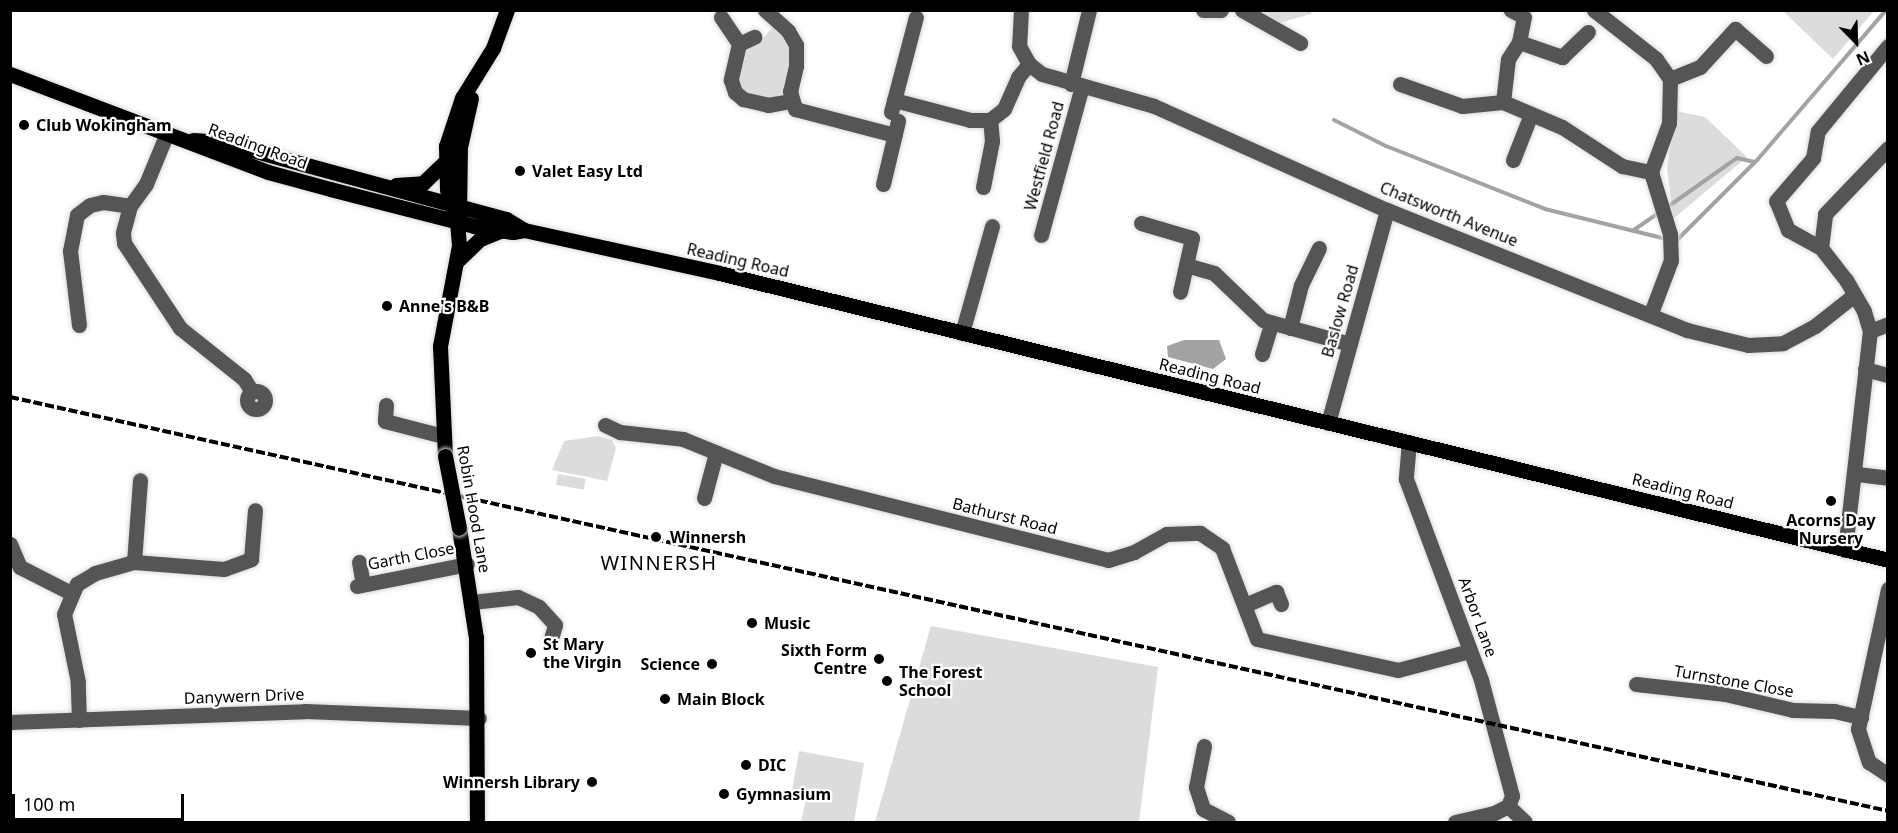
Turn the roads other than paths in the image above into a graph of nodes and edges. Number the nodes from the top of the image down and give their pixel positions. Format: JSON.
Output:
{"nodes":[{"id":1,"x":507,"y":10,"type":"edge"},
{"id":2,"x":765,"y":10,"type":"edge"},
{"id":3,"x":1021,"y":10,"type":"edge"},
{"id":4,"x":1089,"y":10,"type":"edge"},
{"id":5,"x":1203,"y":10,"type":"edge"},
{"id":6,"x":1221,"y":10,"type":"edge"},
{"id":7,"x":1242,"y":10,"type":"edge"},
{"id":8,"x":1511,"y":10,"type":"edge"},
{"id":9,"x":1594,"y":10,"type":"edge"},
{"id":10,"x":721,"y":17,"type":"dead end"},
{"id":11,"x":916,"y":17,"type":"dead end"},
{"id":12,"x":1587,"y":32,"type":"dead end"},
{"id":13,"x":754,"y":37,"type":"dead end"},
{"id":14,"x":1519,"y":42,"type":"junction"},
{"id":15,"x":1300,"y":43,"type":"dead end"},
{"id":16,"x":739,"y":44,"type":"junction"},
{"id":17,"x":1887,"y":46,"type":"edge"},
{"id":18,"x":1766,"y":56,"type":"dead end"},
{"id":19,"x":1029,"y":64,"type":"junction"},
{"id":20,"x":478,"y":72,"type":"junction"},
{"id":21,"x":10,"y":74,"type":"edge"},
{"id":22,"x":1670,"y":79,"type":"junction"},
{"id":23,"x":1400,"y":84,"type":"dead end"},
{"id":24,"x":1076,"y":85,"type":"junction"},
{"id":25,"x":790,"y":101,"type":"junction"},
{"id":26,"x":1503,"y":102,"type":"junction"},
{"id":27,"x":1530,"y":114,"type":"junction"},
{"id":28,"x":895,"y":117,"type":"junction"},
{"id":29,"x":990,"y":120,"type":"junction"},
{"id":30,"x":167,"y":133,"type":"junction"},
{"id":31,"x":190,"y":140,"type":"junction"},
{"id":32,"x":1887,"y":148,"type":"edge"},
{"id":33,"x":1513,"y":160,"type":"dead end"},
{"id":34,"x":446,"y":161,"type":"junction"},
{"id":35,"x":1651,"y":172,"type":"junction"},
{"id":36,"x":883,"y":184,"type":"dead end"},
{"id":37,"x":378,"y":186,"type":"junction"},
{"id":38,"x":983,"y":187,"type":"dead end"},
{"id":39,"x":130,"y":206,"type":"junction"},
{"id":40,"x":456,"y":206,"type":"junction"},
{"id":41,"x":1387,"y":210,"type":"junction"},
{"id":42,"x":457,"y":222,"type":"junction"},
{"id":43,"x":1141,"y":223,"type":"dead end"},
{"id":44,"x":992,"y":226,"type":"dead end"},
{"id":45,"x":524,"y":230,"type":"junction"},
{"id":46,"x":500,"y":231,"type":"junction"},
{"id":47,"x":1041,"y":236,"type":"dead end"},
{"id":48,"x":1319,"y":248,"type":"dead end"},
{"id":49,"x":1821,"y":248,"type":"junction"},
{"id":50,"x":457,"y":261,"type":"junction"},
{"id":51,"x":1186,"y":265,"type":"junction"},
{"id":52,"x":1180,"y":292,"type":"dead end"},
{"id":53,"x":1853,"y":296,"type":"junction"},
{"id":54,"x":1651,"y":313,"type":"junction"},
{"id":55,"x":1270,"y":324,"type":"junction"},
{"id":56,"x":1887,"y":324,"type":"edge"},
{"id":57,"x":79,"y":325,"type":"dead end"},
{"id":58,"x":1290,"y":328,"type":"junction"},
{"id":59,"x":1870,"y":331,"type":"junction"},
{"id":60,"x":962,"y":333,"type":"junction"},
{"id":61,"x":1350,"y":344,"type":"junction"},
{"id":62,"x":1262,"y":354,"type":"dead end"},
{"id":63,"x":1865,"y":369,"type":"junction"},
{"id":64,"x":1887,"y":375,"type":"edge"},
{"id":65,"x":252,"y":392,"type":"dead end"},
{"id":66,"x":386,"y":405,"type":"dead end"},
{"id":67,"x":1328,"y":423,"type":"junction"},
{"id":68,"x":605,"y":425,"type":"dead end"},
{"id":69,"x":443,"y":436,"type":"junction"},
{"id":70,"x":1409,"y":442,"type":"junction"},
{"id":71,"x":716,"y":453,"type":"junction"},
{"id":72,"x":1857,"y":474,"type":"junction"},
{"id":73,"x":1887,"y":478,"type":"edge"},
{"id":74,"x":140,"y":480,"type":"dead end"},
{"id":75,"x":704,"y":498,"type":"dead end"},
{"id":76,"x":255,"y":510,"type":"dead end"},
{"id":77,"x":10,"y":544,"type":"edge"},
{"id":78,"x":1845,"y":550,"type":"junction"},
{"id":79,"x":1887,"y":560,"type":"edge"},
{"id":80,"x":134,"y":562,"type":"junction"},
{"id":81,"x":359,"y":562,"type":"dead end"},
{"id":82,"x":466,"y":564,"type":"junction"},
{"id":83,"x":1887,"y":590,"type":"edge"},
{"id":84,"x":1276,"y":592,"type":"dead end"},
{"id":85,"x":71,"y":593,"type":"junction"},
{"id":86,"x":472,"y":602,"type":"junction"},
{"id":87,"x":1245,"y":604,"type":"junction"},
{"id":88,"x":559,"y":630,"type":"dead end"},
{"id":89,"x":1470,"y":651,"type":"junction"},
{"id":90,"x":1636,"y":684,"type":"dead end"},
{"id":91,"x":479,"y":717,"type":"junction"},
{"id":92,"x":1861,"y":717,"type":"junction"},
{"id":93,"x":79,"y":720,"type":"junction"},
{"id":94,"x":10,"y":722,"type":"edge"},
{"id":95,"x":1204,"y":746,"type":"dead end"},
{"id":96,"x":1887,"y":775,"type":"edge"},
{"id":97,"x":1508,"y":806,"type":"junction"},
{"id":98,"x":477,"y":822,"type":"edge"},
{"id":99,"x":1228,"y":822,"type":"edge"},
{"id":100,"x":1455,"y":822,"type":"edge"},
{"id":101,"x":1528,"y":822,"type":"edge"}],
"edges":[{"from":1,"to":20,"type":"main road"},
{"from":2,"to":25,"type":"street"},
{"from":3,"to":19,"type":"street"},
{"from":4,"to":24,"type":"street","name":"Westfield Road"},
{"from":5,"to":6,"type":"street"},
{"from":7,"to":15,"type":"street"},
{"from":8,"to":14,"type":"street"},
{"from":9,"to":22,"type":"street"},
{"from":10,"to":16,"type":"street"},
{"from":11,"to":28,"type":"street"},
{"from":12,"to":14,"type":"street"},
{"from":13,"to":16,"type":"street"},
{"from":14,"to":26,"type":"street"},
{"from":16,"to":25,"type":"street"},
{"from":17,"to":49,"type":"street"},
{"from":18,"to":22,"type":"street"},
{"from":19,"to":24,"type":"street","name":"Chatsworth Avenue"},
{"from":19,"to":29,"type":"street"},
{"from":20,"to":34,"type":"main road"},
{"from":20,"to":40,"type":"main road"},
{"from":21,"to":30,"type":"main road","name":"Reading Road"},
{"from":22,"to":35,"type":"street"},
{"from":23,"to":26,"type":"street"},
{"from":24,"to":41,"type":"street","name":"Chatsworth Avenue"},
{"from":24,"to":47,"type":"street","name":"Westfield Road"},
{"from":25,"to":28,"type":"street"},
{"from":26,"to":27,"type":"street"},
{"from":27,"to":33,"type":"street"},
{"from":27,"to":35,"type":"street"},
{"from":28,"to":29,"type":"street"},
{"from":28,"to":36,"type":"street"},
{"from":29,"to":38,"type":"street"},
{"from":30,"to":31,"type":"main road","name":"Reading Road"},
{"from":30,"to":39,"type":"street"},
{"from":31,"to":37,"type":"main road","name":"Reading Road"},
{"from":31,"to":42,"type":"main road","name":"Reading Road"},
{"from":32,"to":49,"type":"street"},
{"from":34,"to":37,"type":"main road"},
{"from":34,"to":40,"type":"main road"},
{"from":35,"to":54,"type":"street"},
{"from":37,"to":40,"type":"main road","name":"Reading Road"},
{"from":39,"to":57,"type":"street"},
{"from":39,"to":65,"type":"street"},
{"from":40,"to":42,"type":"main road","name":"Robin Hood Lane"},
{"from":40,"to":45,"type":"main road","name":"Reading Road"},
{"from":41,"to":54,"type":"street","name":"Chatsworth Avenue"},
{"from":41,"to":61,"type":"street","name":"Baslow Road"},
{"from":42,"to":46,"type":"main road","name":"Reading Road"},
{"from":42,"to":50,"type":"main road","name":"Robin Hood Lane"},
{"from":43,"to":51,"type":"street"},
{"from":44,"to":60,"type":"street"},
{"from":45,"to":46,"type":"main road","name":"Reading Road"},
{"from":45,"to":60,"type":"main road","name":"Reading Road"},
{"from":46,"to":50,"type":"main road"},
{"from":48,"to":58,"type":"street"},
{"from":49,"to":53,"type":"street"},
{"from":50,"to":69,"type":"main road","name":"Robin Hood Lane"},
{"from":51,"to":52,"type":"street"},
{"from":51,"to":55,"type":"street"},
{"from":53,"to":54,"type":"street","name":"Chatsworth Avenue"},
{"from":53,"to":59,"type":"street"},
{"from":55,"to":58,"type":"street"},
{"from":55,"to":62,"type":"street"},
{"from":56,"to":59,"type":"street"},
{"from":58,"to":61,"type":"street"},
{"from":59,"to":63,"type":"street"},
{"from":60,"to":67,"type":"main road","name":"Reading Road"},
{"from":61,"to":67,"type":"street","name":"Baslow Road"},
{"from":63,"to":64,"type":"street"},
{"from":63,"to":72,"type":"street"},
{"from":66,"to":69,"type":"street"},
{"from":67,"to":70,"type":"main road","name":"Reading Road"},
{"from":68,"to":71,"type":"street","name":"Bathurst Road"},
{"from":69,"to":82,"type":"main road","name":"Robin Hood Lane","bridge":true},
{"from":70,"to":78,"type":"main road","name":"Reading Road"},
{"from":70,"to":89,"type":"street","name":"Arbor Lane"},
{"from":71,"to":75,"type":"street"},
{"from":71,"to":87,"type":"street","name":"Bathurst Road"},
{"from":72,"to":73,"type":"street"},
{"from":72,"to":78,"type":"street"},
{"from":74,"to":80,"type":"street"},
{"from":76,"to":80,"type":"street"},
{"from":77,"to":85,"type":"street"},
{"from":78,"to":79,"type":"main road","name":"Reading Road"},
{"from":80,"to":85,"type":"street"},
{"from":81,"to":82,"type":"street","name":"Garth Close"},
{"from":82,"to":86,"type":"main road","name":"Robin Hood Lane"},
{"from":83,"to":92,"type":"street"},
{"from":84,"to":87,"type":"street"},
{"from":85,"to":93,"type":"street"},
{"from":86,"to":88,"type":"street"},
{"from":86,"to":91,"type":"main road","name":"Robin Hood Lane"},
{"from":87,"to":89,"type":"street","name":"Bathurst Road"},
{"from":89,"to":97,"type":"street","name":"Arbor Lane"},
{"from":90,"to":92,"type":"street","name":"Turnstone Close"},
{"from":91,"to":93,"type":"street","name":"Danywern Drive"},
{"from":91,"to":98,"type":"main road","name":"Robin Hood Lane"},
{"from":92,"to":96,"type":"street"},
{"from":93,"to":94,"type":"street","name":"Danywern Drive"},
{"from":95,"to":99,"type":"street"},
{"from":97,"to":100,"type":"street"},
{"from":97,"to":101,"type":"street"}]}
